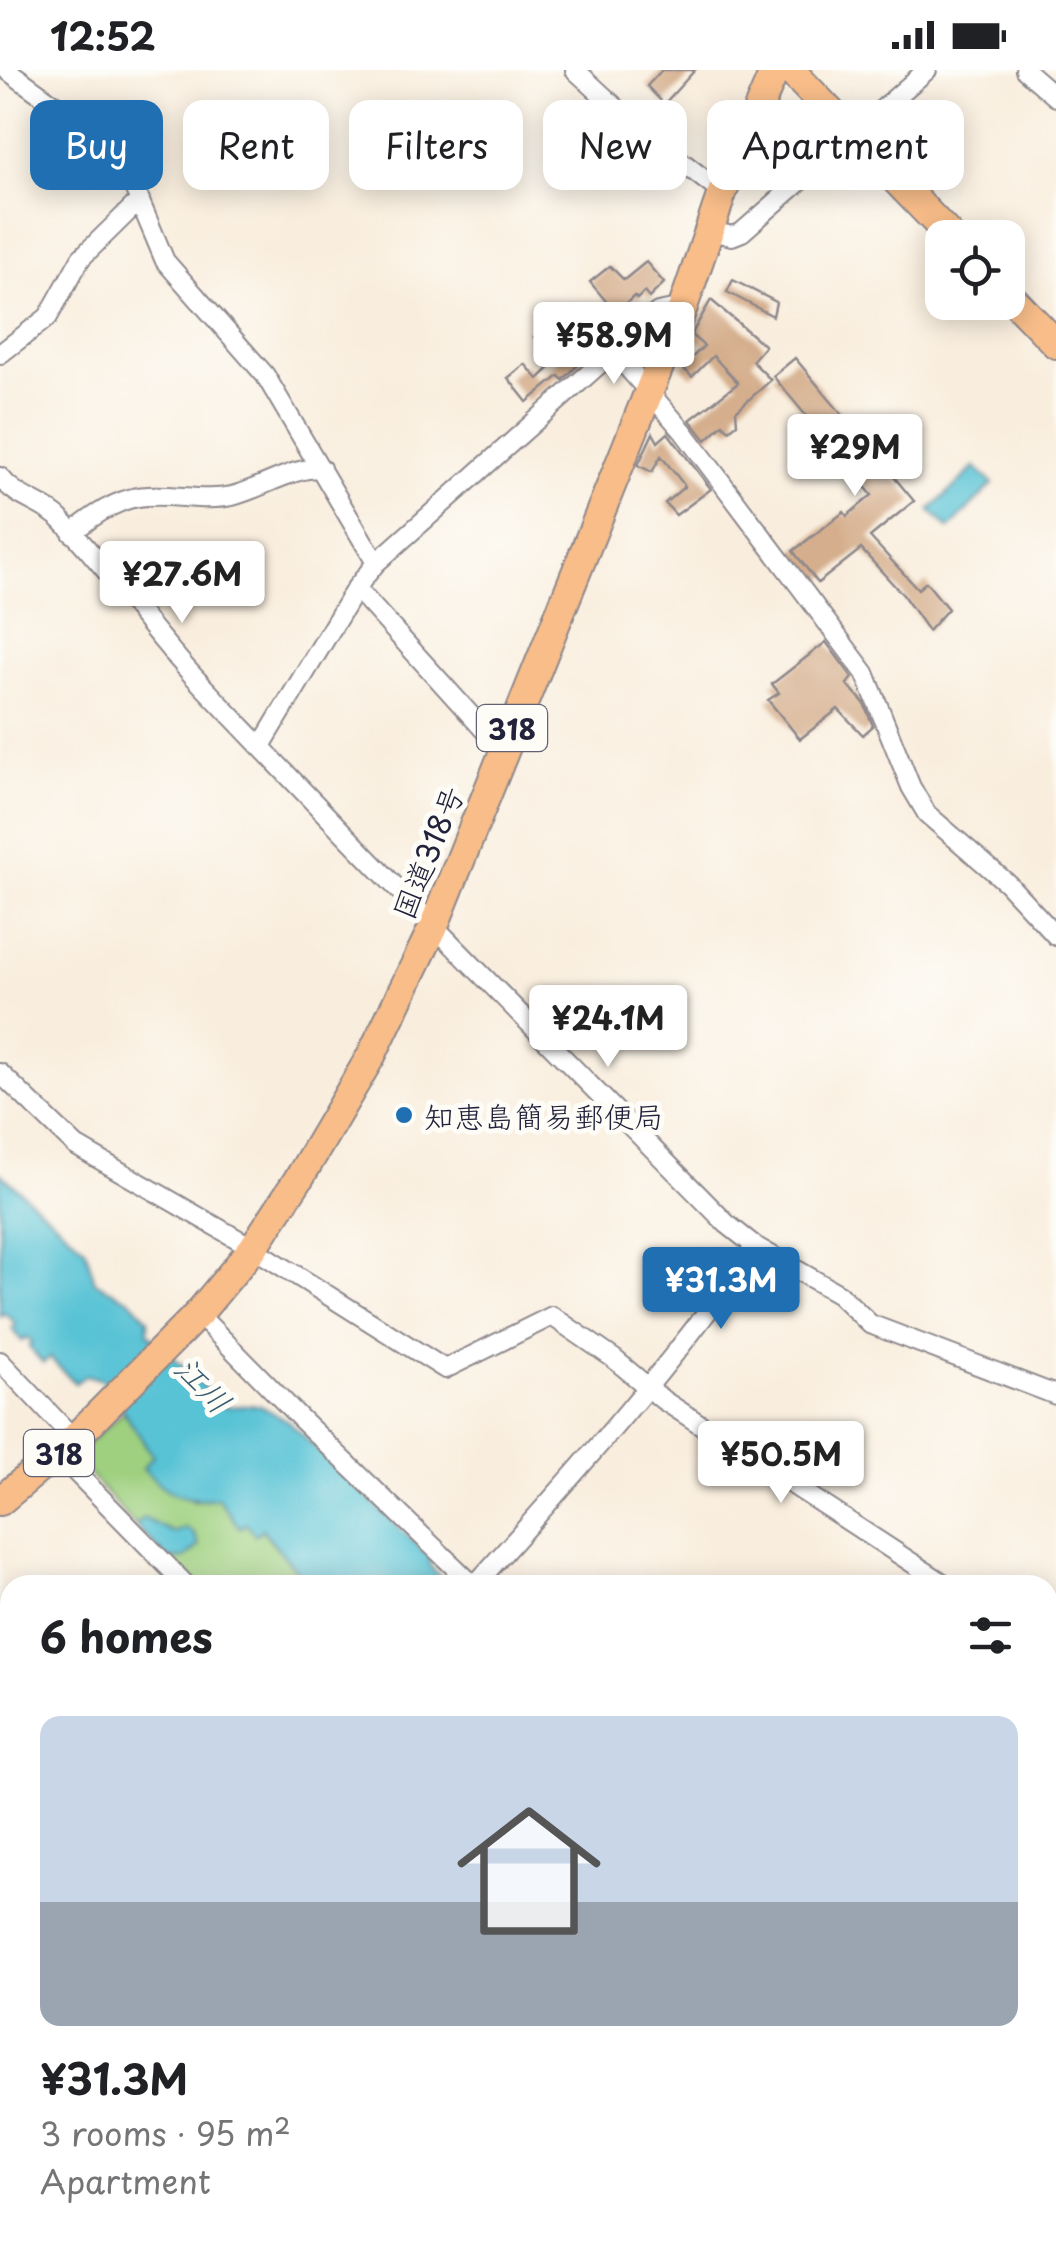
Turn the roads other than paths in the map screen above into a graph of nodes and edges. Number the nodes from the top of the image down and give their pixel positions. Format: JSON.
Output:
{"nodes":[{"id":1,"x":8,"y":70,"type":"edge"},
{"id":2,"x":575,"y":70,"type":"edge"},
{"id":3,"x":775,"y":70,"type":"edge"},
{"id":4,"x":790,"y":70,"type":"edge"},
{"id":5,"x":927,"y":70,"type":"edge"},
{"id":6,"x":1025,"y":70,"type":"edge"},
{"id":7,"x":1056,"y":98,"type":"edge"},
{"id":8,"x":819,"y":100,"type":"edge"},
{"id":9,"x":892,"y":100,"type":"edge"},
{"id":10,"x":790,"y":190,"type":"edge"},
{"id":11,"x":905,"y":190,"type":"edge"},
{"id":12,"x":722,"y":193,"type":"junction"},
{"id":13,"x":140,"y":200,"type":"junction"},
{"id":14,"x":935,"y":220,"type":"edge"},
{"id":15,"x":711,"y":232,"type":"junction"},
{"id":16,"x":683,"y":307,"type":"junction"},
{"id":17,"x":1025,"y":312,"type":"edge"},
{"id":18,"x":1056,"y":344,"type":"edge"},
{"id":19,"x":613,"y":351,"type":"junction"},
{"id":20,"x":0,"y":354,"type":"edge"},
{"id":21,"x":650,"y":391,"type":"junction"},
{"id":22,"x":321,"y":468,"type":"junction"},
{"id":23,"x":4,"y":487,"type":"edge"},
{"id":24,"x":72,"y":533,"type":"junction"},
{"id":25,"x":376,"y":564,"type":"junction"},
{"id":26,"x":356,"y":588,"type":"junction"},
{"id":27,"x":261,"y":746,"type":"junction"},
{"id":28,"x":503,"y":751,"type":"junction"},
{"id":29,"x":433,"y":928,"type":"junction"},
{"id":30,"x":1056,"y":936,"type":"edge"},
{"id":31,"x":0,"y":1073,"type":"edge"},
{"id":32,"x":755,"y":1246,"type":"junction"},
{"id":33,"x":252,"y":1248,"type":"junction"},
{"id":34,"x":198,"y":1314,"type":"junction"},
{"id":35,"x":0,"y":1361,"type":"edge"},
{"id":36,"x":646,"y":1387,"type":"junction"},
{"id":37,"x":1056,"y":1395,"type":"edge"},
{"id":38,"x":66,"y":1446,"type":"junction"},
{"id":39,"x":0,"y":1502,"type":"edge"},
{"id":40,"x":177,"y":1575,"type":"edge"},
{"id":41,"x":464,"y":1575,"type":"edge"},
{"id":42,"x":483,"y":1575,"type":"edge"},
{"id":43,"x":931,"y":1575,"type":"edge"}],
"edges":[{"from":1,"to":13,"type":"street"},
{"from":2,"to":12,"type":"street"},
{"from":3,"to":12,"type":"main road","name":"国道318号","number":"318"},
{"from":4,"to":8,"type":"main road"},
{"from":5,"to":9,"type":"street"},
{"from":6,"to":7,"type":"street"},
{"from":10,"to":15,"type":"street"},
{"from":11,"to":14,"type":"main road"},
{"from":12,"to":15,"type":"main road","name":"国道318号","number":"318"},
{"from":13,"to":20,"type":"street"},
{"from":13,"to":22,"type":"street"},
{"from":15,"to":16,"type":"main road","name":"国道318号","number":"318"},
{"from":16,"to":19,"type":"street"},
{"from":16,"to":21,"type":"main road","name":"国道318号","number":"318"},
{"from":17,"to":18,"type":"main road"},
{"from":19,"to":21,"type":"street"},
{"from":19,"to":25,"type":"street"},
{"from":21,"to":28,"type":"main road","name":"国道318号","number":"318"},
{"from":21,"to":30,"type":"street"},
{"from":22,"to":24,"type":"street"},
{"from":22,"to":25,"type":"street"},
{"from":23,"to":24,"type":"street"},
{"from":24,"to":27,"type":"street"},
{"from":25,"to":26,"type":"street"},
{"from":26,"to":27,"type":"street"},
{"from":26,"to":28,"type":"street"},
{"from":27,"to":29,"type":"street"},
{"from":28,"to":29,"type":"main road","name":"国道318号","number":"318"},
{"from":29,"to":32,"type":"street"},
{"from":29,"to":33,"type":"main road","name":"国道318号","number":"318"},
{"from":31,"to":33,"type":"street"},
{"from":32,"to":36,"type":"street"},
{"from":32,"to":37,"type":"street"},
{"from":33,"to":34,"type":"main road","name":"国道318号","number":"318"},
{"from":33,"to":36,"type":"street"},
{"from":34,"to":38,"type":"main road","name":"国道318号","number":"318"},
{"from":34,"to":41,"type":"street"},
{"from":35,"to":38,"type":"street"},
{"from":36,"to":42,"type":"street"},
{"from":36,"to":43,"type":"street"},
{"from":38,"to":39,"type":"main road","name":"国道318号","number":"318"},
{"from":38,"to":40,"type":"street"}]}
